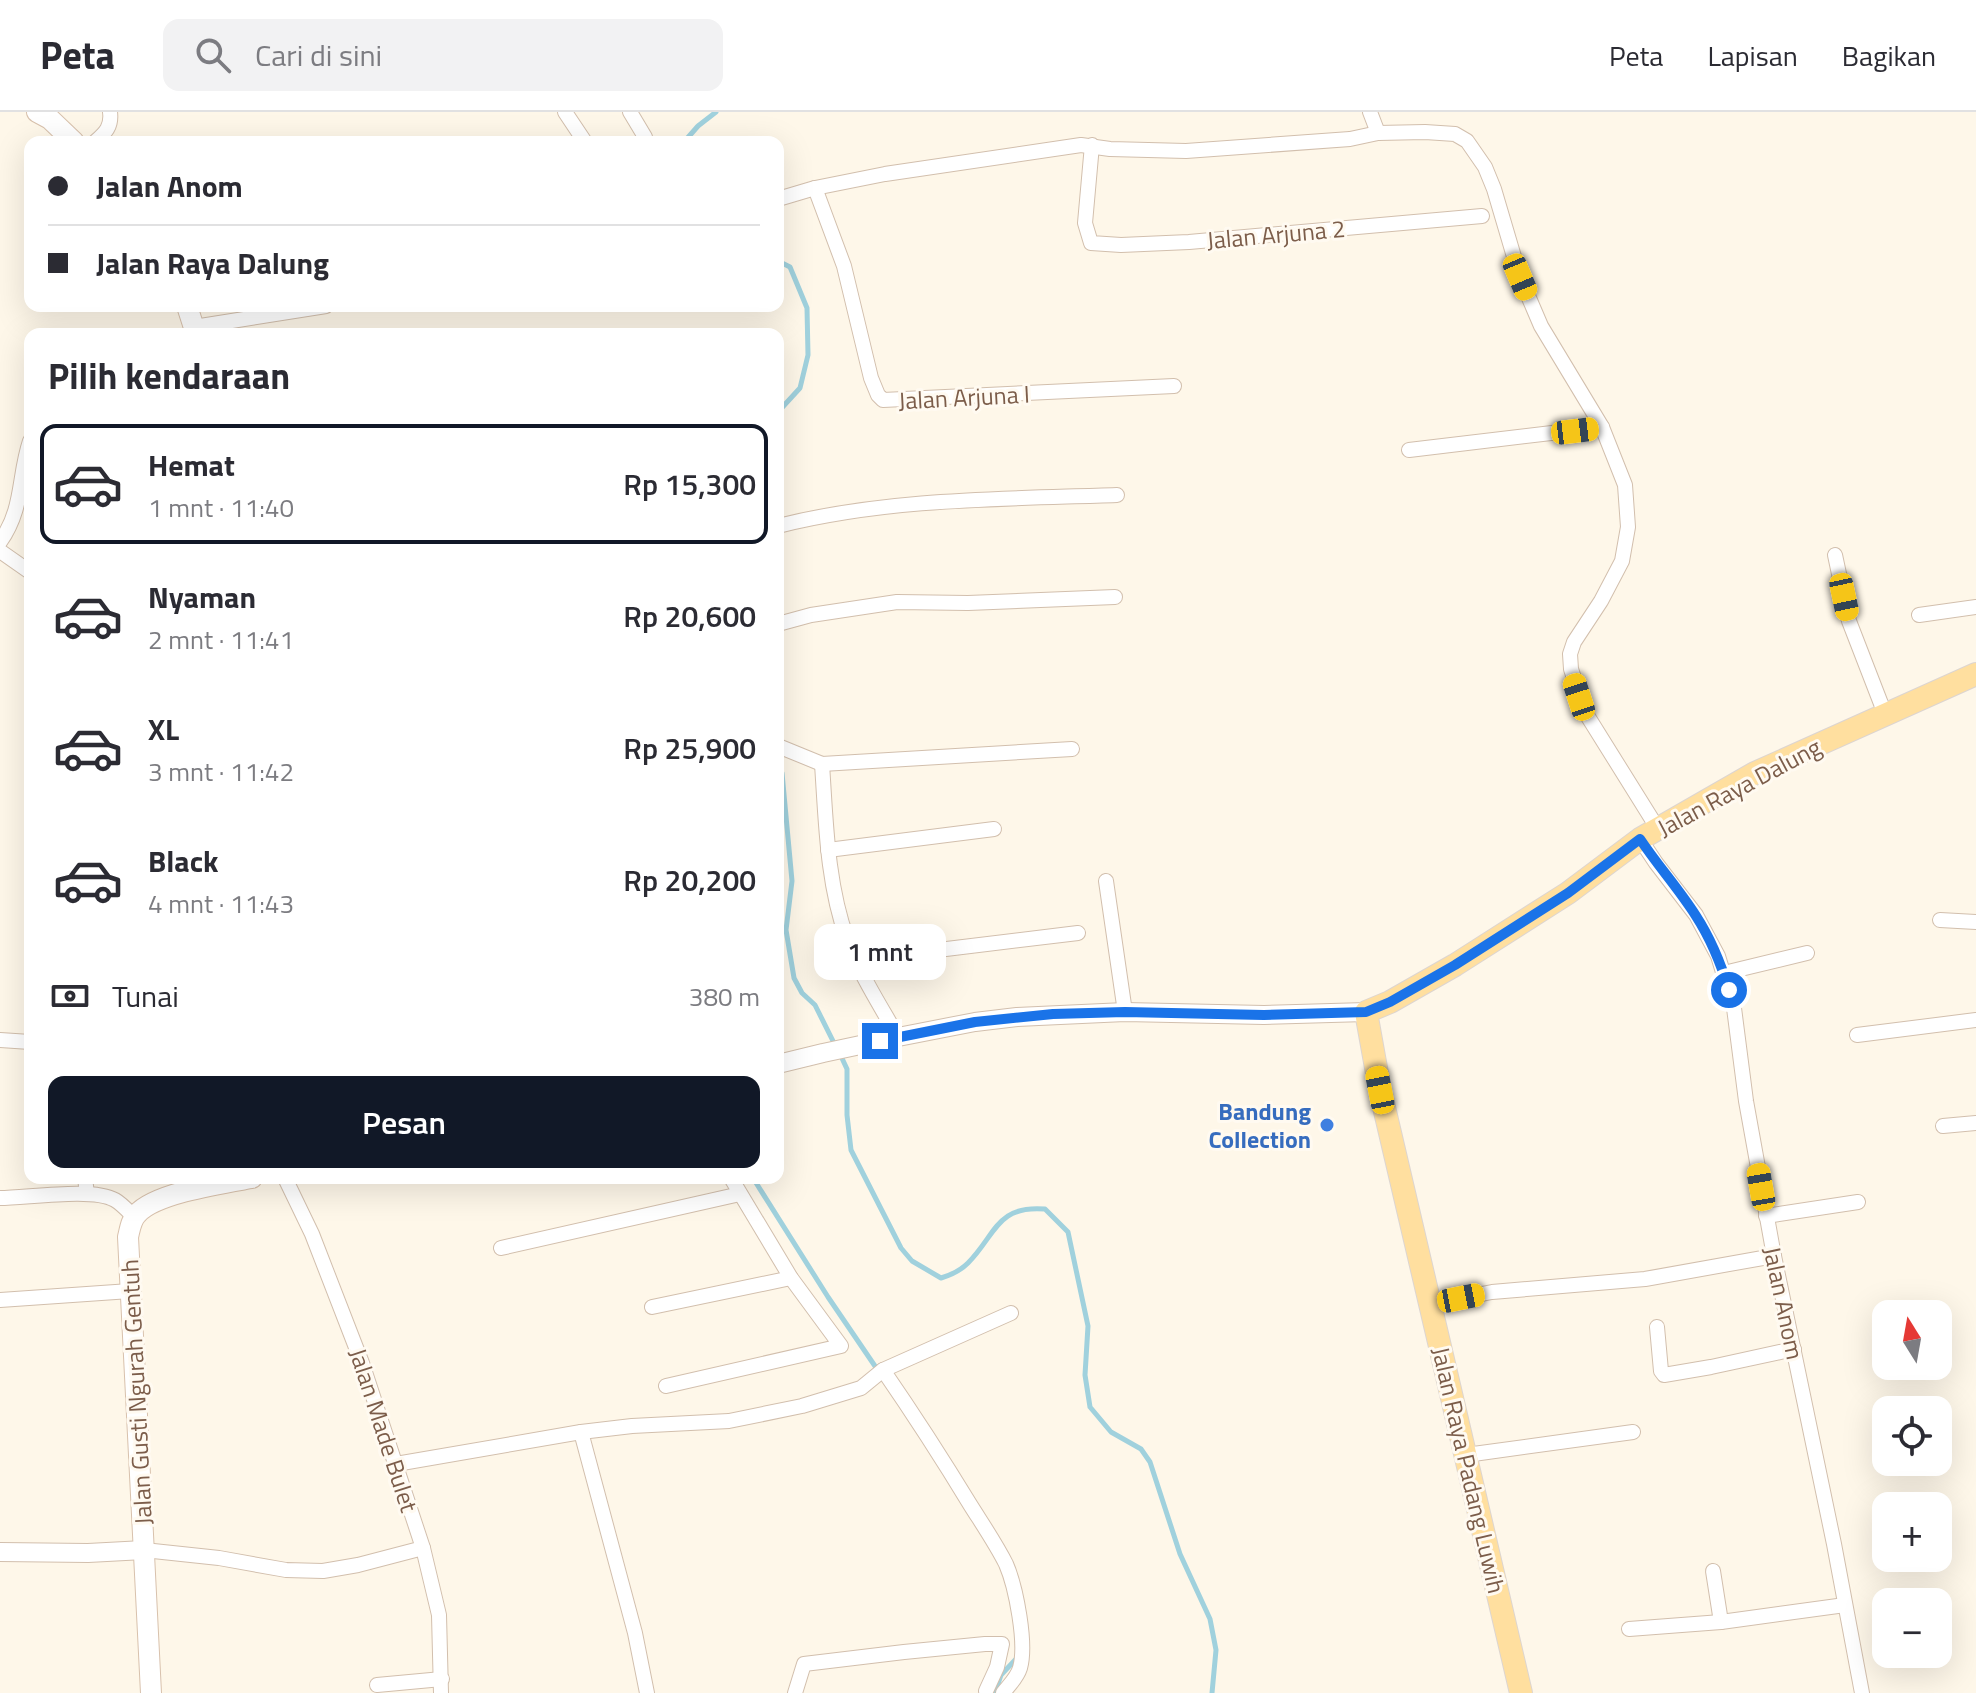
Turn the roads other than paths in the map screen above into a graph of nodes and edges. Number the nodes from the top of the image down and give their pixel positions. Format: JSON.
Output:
{"nodes":[{"id":1,"x":37,"y":112,"type":"edge"},
{"id":2,"x":110,"y":112,"type":"edge"},
{"id":3,"x":565,"y":112,"type":"edge"},
{"id":4,"x":630,"y":112,"type":"edge"},
{"id":5,"x":1370,"y":112,"type":"edge"},
{"id":6,"x":1378,"y":133,"type":"junction"},
{"id":7,"x":68,"y":136,"type":"edge"},
{"id":8,"x":102,"y":136,"type":"edge"},
{"id":9,"x":581,"y":136,"type":"edge"},
{"id":10,"x":644,"y":136,"type":"edge"},
{"id":11,"x":1092,"y":145,"type":"junction"},
{"id":12,"x":815,"y":188,"type":"junction"},
{"id":13,"x":784,"y":197,"type":"edge"},
{"id":14,"x":1482,"y":216,"type":"dead end"},
{"id":15,"x":293,"y":312,"type":"edge"},
{"id":16,"x":206,"y":328,"type":"edge"},
{"id":17,"x":1174,"y":386,"type":"dead end"},
{"id":18,"x":1602,"y":427,"type":"junction"},
{"id":19,"x":1409,"y":450,"type":"dead end"},
{"id":20,"x":24,"y":472,"type":"edge"},
{"id":21,"x":1117,"y":495,"type":"dead end"},
{"id":22,"x":784,"y":525,"type":"edge"},
{"id":23,"x":0,"y":542,"type":"edge"},
{"id":24,"x":0,"y":551,"type":"edge"},
{"id":25,"x":1835,"y":555,"type":"dead end"},
{"id":26,"x":24,"y":568,"type":"edge"},
{"id":27,"x":1115,"y":597,"type":"dead end"},
{"id":28,"x":1976,"y":607,"type":"edge"},
{"id":29,"x":1919,"y":615,"type":"dead end"},
{"id":30,"x":784,"y":622,"type":"edge"},
{"id":31,"x":1976,"y":674,"type":"edge"},
{"id":32,"x":1885,"y":714,"type":"junction"},
{"id":33,"x":784,"y":748,"type":"edge"},
{"id":34,"x":1072,"y":749,"type":"dead end"},
{"id":35,"x":822,"y":764,"type":"junction"},
{"id":36,"x":994,"y":829,"type":"dead end"},
{"id":37,"x":1649,"y":834,"type":"junction"},
{"id":38,"x":828,"y":850,"type":"junction"},
{"id":39,"x":1106,"y":881,"type":"dead end"},
{"id":40,"x":1940,"y":920,"type":"dead end"},
{"id":41,"x":1976,"y":922,"type":"edge"},
{"id":42,"x":1078,"y":933,"type":"dead end"},
{"id":43,"x":1807,"y":953,"type":"dead end"},
{"id":44,"x":856,"y":960,"type":"junction"},
{"id":45,"x":1724,"y":973,"type":"junction"},
{"id":46,"x":1125,"y":1012,"type":"junction"},
{"id":47,"x":1366,"y":1012,"type":"junction"},
{"id":48,"x":1976,"y":1020,"type":"edge"},
{"id":49,"x":1857,"y":1035,"type":"dead end"},
{"id":50,"x":898,"y":1037,"type":"junction"},
{"id":51,"x":0,"y":1040,"type":"edge"},
{"id":52,"x":24,"y":1042,"type":"edge"},
{"id":53,"x":784,"y":1063,"type":"edge"},
{"id":54,"x":1976,"y":1123,"type":"edge"},
{"id":55,"x":1943,"y":1126,"type":"dead end"},
{"id":56,"x":86,"y":1184,"type":"edge"},
{"id":57,"x":226,"y":1184,"type":"edge"},
{"id":58,"x":288,"y":1184,"type":"edge"},
{"id":59,"x":734,"y":1184,"type":"edge"},
{"id":60,"x":87,"y":1194,"type":"junction"},
{"id":61,"x":740,"y":1194,"type":"junction"},
{"id":62,"x":0,"y":1198,"type":"edge"},
{"id":63,"x":1858,"y":1202,"type":"dead end"},
{"id":64,"x":1766,"y":1216,"type":"junction"},
{"id":65,"x":134,"y":1217,"type":"junction"},
{"id":66,"x":501,"y":1248,"type":"dead end"},
{"id":67,"x":1774,"y":1256,"type":"junction"},
{"id":68,"x":791,"y":1278,"type":"junction"},
{"id":69,"x":130,"y":1291,"type":"junction"},
{"id":70,"x":0,"y":1300,"type":"edge"},
{"id":71,"x":1430,"y":1304,"type":"junction"},
{"id":72,"x":652,"y":1307,"type":"dead end"},
{"id":73,"x":1011,"y":1313,"type":"dead end"},
{"id":74,"x":1657,"y":1327,"type":"dead end"},
{"id":75,"x":1794,"y":1349,"type":"junction"},
{"id":76,"x":883,"y":1370,"type":"junction"},
{"id":77,"x":666,"y":1386,"type":"dead end"},
{"id":78,"x":581,"y":1432,"type":"junction"},
{"id":79,"x":1633,"y":1432,"type":"dead end"},
{"id":80,"x":1466,"y":1455,"type":"junction"},
{"id":81,"x":396,"y":1464,"type":"junction"},
{"id":82,"x":423,"y":1548,"type":"junction"},
{"id":83,"x":144,"y":1550,"type":"junction"},
{"id":84,"x":0,"y":1552,"type":"edge"},
{"id":85,"x":1713,"y":1571,"type":"dead end"},
{"id":86,"x":1845,"y":1605,"type":"junction"},
{"id":87,"x":1721,"y":1622,"type":"junction"},
{"id":88,"x":1629,"y":1629,"type":"dead end"},
{"id":89,"x":377,"y":1685,"type":"dead end"},
{"id":90,"x":442,"y":1686,"type":"edge"},
{"id":91,"x":986,"y":1691,"type":"edge"},
{"id":92,"x":151,"y":1693,"type":"edge"},
{"id":93,"x":647,"y":1693,"type":"edge"},
{"id":94,"x":795,"y":1693,"type":"edge"},
{"id":95,"x":1003,"y":1693,"type":"edge"},
{"id":96,"x":1521,"y":1693,"type":"edge"},
{"id":97,"x":1862,"y":1693,"type":"edge"}],
"edges":[{"from":1,"to":7,"type":"main road"},
{"from":2,"to":8,"type":"street"},
{"from":3,"to":9,"type":"street"},
{"from":4,"to":10,"type":"street"},
{"from":5,"to":6,"type":"street"},
{"from":6,"to":11,"type":"street","name":"Jalan Anom"},
{"from":6,"to":18,"type":"street","name":"Jalan Anom"},
{"from":11,"to":12,"type":"street","name":"Jalan Anom"},
{"from":11,"to":14,"type":"street","name":"Jalan Arjuna 2"},
{"from":12,"to":13,"type":"street","name":"Jalan Anom"},
{"from":12,"to":17,"type":"street","name":"Jalan Arjuna I"},
{"from":15,"to":16,"type":"street"},
{"from":18,"to":19,"type":"street"},
{"from":18,"to":37,"type":"street","name":"Jalan Anom"},
{"from":20,"to":23,"type":"street"},
{"from":21,"to":22,"type":"street"},
{"from":24,"to":26,"type":"street"},
{"from":25,"to":32,"type":"street"},
{"from":27,"to":30,"type":"street"},
{"from":28,"to":29,"type":"street"},
{"from":31,"to":32,"type":"main road","name":"Jalan Raya Dalung"},
{"from":32,"to":37,"type":"main road","name":"Jalan Raya Dalung"},
{"from":33,"to":35,"type":"street"},
{"from":34,"to":35,"type":"street"},
{"from":35,"to":38,"type":"street"},
{"from":36,"to":38,"type":"street"},
{"from":37,"to":45,"type":"street","name":"Jalan Anom"},
{"from":37,"to":47,"type":"main road","name":"Jalan Raya Dalung"},
{"from":38,"to":44,"type":"street"},
{"from":39,"to":46,"type":"street"},
{"from":40,"to":41,"type":"street"},
{"from":42,"to":44,"type":"street"},
{"from":43,"to":45,"type":"street"},
{"from":44,"to":50,"type":"street"},
{"from":45,"to":64,"type":"street","name":"Jalan Anom"},
{"from":46,"to":47,"type":"street","name":"Jalan Raya Dalung"},
{"from":46,"to":50,"type":"street","name":"Jalan Raya Dalung"},
{"from":47,"to":71,"type":"main road","name":"Jalan Raya Padang Luwih"},
{"from":48,"to":49,"type":"street"},
{"from":50,"to":53,"type":"street","name":"Jalan Raya Dalung"},
{"from":51,"to":52,"type":"street"},
{"from":54,"to":55,"type":"street"},
{"from":56,"to":60,"type":"street"},
{"from":57,"to":65,"type":"main road"},
{"from":58,"to":81,"type":"street","name":"Jalan Made Bulet"},
{"from":59,"to":61,"type":"street"},
{"from":60,"to":62,"type":"street"},
{"from":60,"to":65,"type":"street"},
{"from":61,"to":66,"type":"street"},
{"from":61,"to":68,"type":"street"},
{"from":63,"to":64,"type":"street"},
{"from":64,"to":67,"type":"street","name":"Jalan Anom"},
{"from":65,"to":69,"type":"main road","name":"Jalan Gusti Ngurah Gentuh"},
{"from":67,"to":71,"type":"street"},
{"from":67,"to":75,"type":"street","name":"Jalan Anom"},
{"from":68,"to":72,"type":"street"},
{"from":68,"to":77,"type":"street"},
{"from":69,"to":70,"type":"street"},
{"from":69,"to":83,"type":"main road","name":"Jalan Gusti Ngurah Gentuh"},
{"from":71,"to":80,"type":"main road","name":"Jalan Raya Padang Luwih"},
{"from":73,"to":76,"type":"street"},
{"from":74,"to":75,"type":"street"},
{"from":75,"to":86,"type":"street","name":"Jalan Anom"},
{"from":76,"to":78,"type":"street"},
{"from":76,"to":95,"type":"street"},
{"from":78,"to":81,"type":"street"},
{"from":78,"to":93,"type":"street"},
{"from":79,"to":80,"type":"street"},
{"from":80,"to":96,"type":"main road","name":"Jalan Raya Padang Luwih"},
{"from":81,"to":82,"type":"street","name":"Jalan Made Bulet"},
{"from":82,"to":83,"type":"street"},
{"from":82,"to":90,"type":"street","name":"Jalan Made Bulet"},
{"from":83,"to":84,"type":"street"},
{"from":83,"to":92,"type":"main road","name":"Jalan Gusti Ngurah Gentuh"},
{"from":85,"to":87,"type":"street"},
{"from":86,"to":87,"type":"street"},
{"from":86,"to":97,"type":"street","name":"Jalan Anom"},
{"from":87,"to":88,"type":"street"},
{"from":89,"to":90,"type":"street"},
{"from":91,"to":94,"type":"street"}]}
